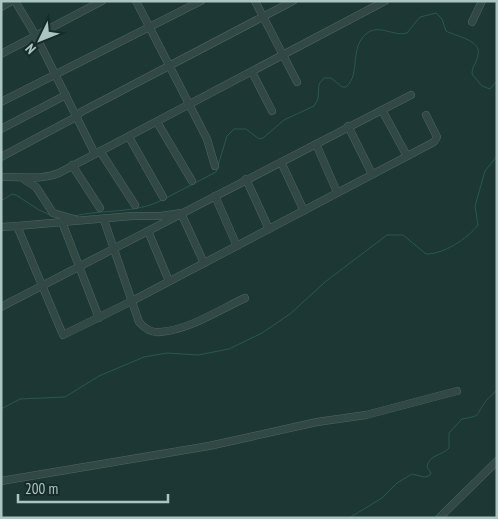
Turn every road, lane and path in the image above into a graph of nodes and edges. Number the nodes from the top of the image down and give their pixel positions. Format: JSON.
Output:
{"nodes":[{"id":1,"x":14,"y":1,"type":"edge"},
{"id":2,"x":102,"y":1,"type":"edge"},
{"id":3,"x":136,"y":1,"type":"edge"},
{"id":4,"x":201,"y":1,"type":"edge"},
{"id":5,"x":255,"y":1,"type":"edge"},
{"id":6,"x":292,"y":1,"type":"edge"},
{"id":7,"x":482,"y":1,"type":"edge"},
{"id":8,"x":380,"y":2,"type":"edge"},
{"id":9,"x":1,"y":7,"type":"edge"},
{"id":10,"x":263,"y":17,"type":"junction"},
{"id":11,"x":472,"y":22,"type":"dead end"},
{"id":12,"x":150,"y":28,"type":"junction"},
{"id":13,"x":36,"y":36,"type":"junction"},
{"id":14,"x":1,"y":54,"type":"edge"},
{"id":15,"x":283,"y":55,"type":"junction"},
{"id":16,"x":170,"y":66,"type":"junction"},
{"id":17,"x":252,"y":72,"type":"junction"},
{"id":18,"x":55,"y":74,"type":"junction"},
{"id":19,"x":297,"y":82,"type":"dead end"},
{"id":20,"x":66,"y":95,"type":"junction"},
{"id":21,"x":410,"y":95,"type":"dead end"},
{"id":22,"x":1,"y":102,"type":"edge"},
{"id":23,"x":189,"y":105,"type":"junction"},
{"id":24,"x":382,"y":110,"type":"junction"},
{"id":25,"x":272,"y":111,"type":"dead end"},
{"id":26,"x":426,"y":115,"type":"dead end"},
{"id":27,"x":76,"y":116,"type":"junction"},
{"id":28,"x":157,"y":122,"type":"junction"},
{"id":29,"x":348,"y":126,"type":"junction"},
{"id":30,"x":1,"y":129,"type":"edge"},
{"id":31,"x":129,"y":137,"type":"junction"},
{"id":32,"x":316,"y":144,"type":"junction"},
{"id":33,"x":98,"y":152,"type":"junction"},
{"id":34,"x":1,"y":156,"type":"edge"},
{"id":35,"x":407,"y":156,"type":"junction"},
{"id":36,"x":281,"y":162,"type":"junction"},
{"id":37,"x":72,"y":165,"type":"junction"},
{"id":38,"x":215,"y":166,"type":"dead end"},
{"id":39,"x":372,"y":174,"type":"junction"},
{"id":40,"x":1,"y":176,"type":"edge"},
{"id":41,"x":25,"y":179,"type":"junction"},
{"id":42,"x":246,"y":179,"type":"junction"},
{"id":43,"x":192,"y":180,"type":"dead end"},
{"id":44,"x":337,"y":192,"type":"junction"},
{"id":45,"x":214,"y":196,"type":"junction"},
{"id":46,"x":163,"y":197,"type":"dead end"},
{"id":47,"x":135,"y":205,"type":"dead end"},
{"id":48,"x":100,"y":208,"type":"dead end"},
{"id":49,"x":304,"y":211,"type":"junction"},
{"id":50,"x":181,"y":213,"type":"junction"},
{"id":51,"x":104,"y":220,"type":"junction"},
{"id":52,"x":86,"y":221,"type":"junction"},
{"id":53,"x":62,"y":222,"type":"junction"},
{"id":54,"x":16,"y":226,"type":"junction"},
{"id":55,"x":1,"y":227,"type":"edge"},
{"id":56,"x":270,"y":228,"type":"junction"},
{"id":57,"x":148,"y":231,"type":"junction"},
{"id":58,"x":237,"y":246,"type":"junction"},
{"id":59,"x":113,"y":249,"type":"junction"},
{"id":60,"x":204,"y":263,"type":"junction"},
{"id":61,"x":79,"y":267,"type":"junction"},
{"id":62,"x":169,"y":281,"type":"junction"},
{"id":63,"x":42,"y":287,"type":"junction"},
{"id":64,"x":1,"y":297,"type":"edge"},
{"id":65,"x":245,"y":298,"type":"dead end"},
{"id":66,"x":132,"y":301,"type":"junction"},
{"id":67,"x":3,"y":306,"type":"edge"},
{"id":68,"x":99,"y":318,"type":"junction"},
{"id":69,"x":457,"y":391,"type":"dead end"},
{"id":70,"x":497,"y":462,"type":"edge"},
{"id":71,"x":1,"y":481,"type":"edge"},
{"id":72,"x":439,"y":518,"type":"edge"}],
"edges":[{"from":1,"to":9,"type":"street"},
{"from":1,"to":13,"type":"street"},
{"from":2,"to":13,"type":"street"},
{"from":3,"to":12,"type":"street"},
{"from":4,"to":12,"type":"street"},
{"from":5,"to":10,"type":"street"},
{"from":6,"to":10,"type":"street"},
{"from":7,"to":11,"type":"street"},
{"from":8,"to":15,"type":"street"},
{"from":10,"to":15,"type":"street"},
{"from":10,"to":16,"type":"street"},
{"from":12,"to":16,"type":"street"},
{"from":12,"to":18,"type":"street"},
{"from":13,"to":14,"type":"street"},
{"from":13,"to":18,"type":"street"},
{"from":15,"to":17,"type":"street"},
{"from":15,"to":19,"type":"street"},
{"from":16,"to":23,"type":"street"},
{"from":16,"to":27,"type":"street"},
{"from":17,"to":23,"type":"street"},
{"from":17,"to":25,"type":"street"},
{"from":18,"to":20,"type":"street"},
{"from":18,"to":22,"type":"street"},
{"from":20,"to":27,"type":"street"},
{"from":20,"to":30,"type":"street"},
{"from":21,"to":24,"type":"street"},
{"from":23,"to":28,"type":"street"},
{"from":23,"to":38,"type":"street"},
{"from":24,"to":29,"type":"street"},
{"from":24,"to":35,"type":"street"},
{"from":26,"to":35,"type":"street"},
{"from":27,"to":33,"type":"street"},
{"from":27,"to":34,"type":"street"},
{"from":28,"to":31,"type":"street"},
{"from":28,"to":43,"type":"street"},
{"from":29,"to":32,"type":"street"},
{"from":29,"to":39,"type":"street"},
{"from":31,"to":33,"type":"street"},
{"from":31,"to":46,"type":"street"},
{"from":32,"to":36,"type":"street"},
{"from":32,"to":44,"type":"street"},
{"from":33,"to":37,"type":"street"},
{"from":33,"to":47,"type":"street"},
{"from":35,"to":39,"type":"street"},
{"from":36,"to":42,"type":"street"},
{"from":36,"to":49,"type":"street"},
{"from":37,"to":41,"type":"street"},
{"from":37,"to":48,"type":"street"},
{"from":39,"to":44,"type":"street"},
{"from":40,"to":41,"type":"street"},
{"from":41,"to":52,"type":"street"},
{"from":42,"to":45,"type":"street"},
{"from":42,"to":56,"type":"street"},
{"from":44,"to":49,"type":"street"},
{"from":45,"to":50,"type":"street"},
{"from":45,"to":58,"type":"street"},
{"from":49,"to":56,"type":"street"},
{"from":50,"to":51,"type":"street"},
{"from":50,"to":57,"type":"street"},
{"from":50,"to":60,"type":"street"},
{"from":51,"to":52,"type":"street"},
{"from":51,"to":59,"type":"street"},
{"from":52,"to":53,"type":"street"},
{"from":53,"to":54,"type":"street"},
{"from":53,"to":61,"type":"street"},
{"from":54,"to":55,"type":"street"},
{"from":54,"to":63,"type":"street"},
{"from":56,"to":58,"type":"street"},
{"from":57,"to":59,"type":"street"},
{"from":57,"to":62,"type":"street"},
{"from":58,"to":60,"type":"street"},
{"from":59,"to":61,"type":"street"},
{"from":59,"to":66,"type":"street"},
{"from":60,"to":62,"type":"street"},
{"from":61,"to":63,"type":"street"},
{"from":61,"to":68,"type":"street"},
{"from":62,"to":66,"type":"street"},
{"from":63,"to":67,"type":"street"},
{"from":63,"to":68,"type":"street"},
{"from":64,"to":67,"type":"street"},
{"from":65,"to":66,"type":"street"},
{"from":66,"to":68,"type":"street"},
{"from":69,"to":71,"type":"street"},
{"from":70,"to":72,"type":"street"}]}
